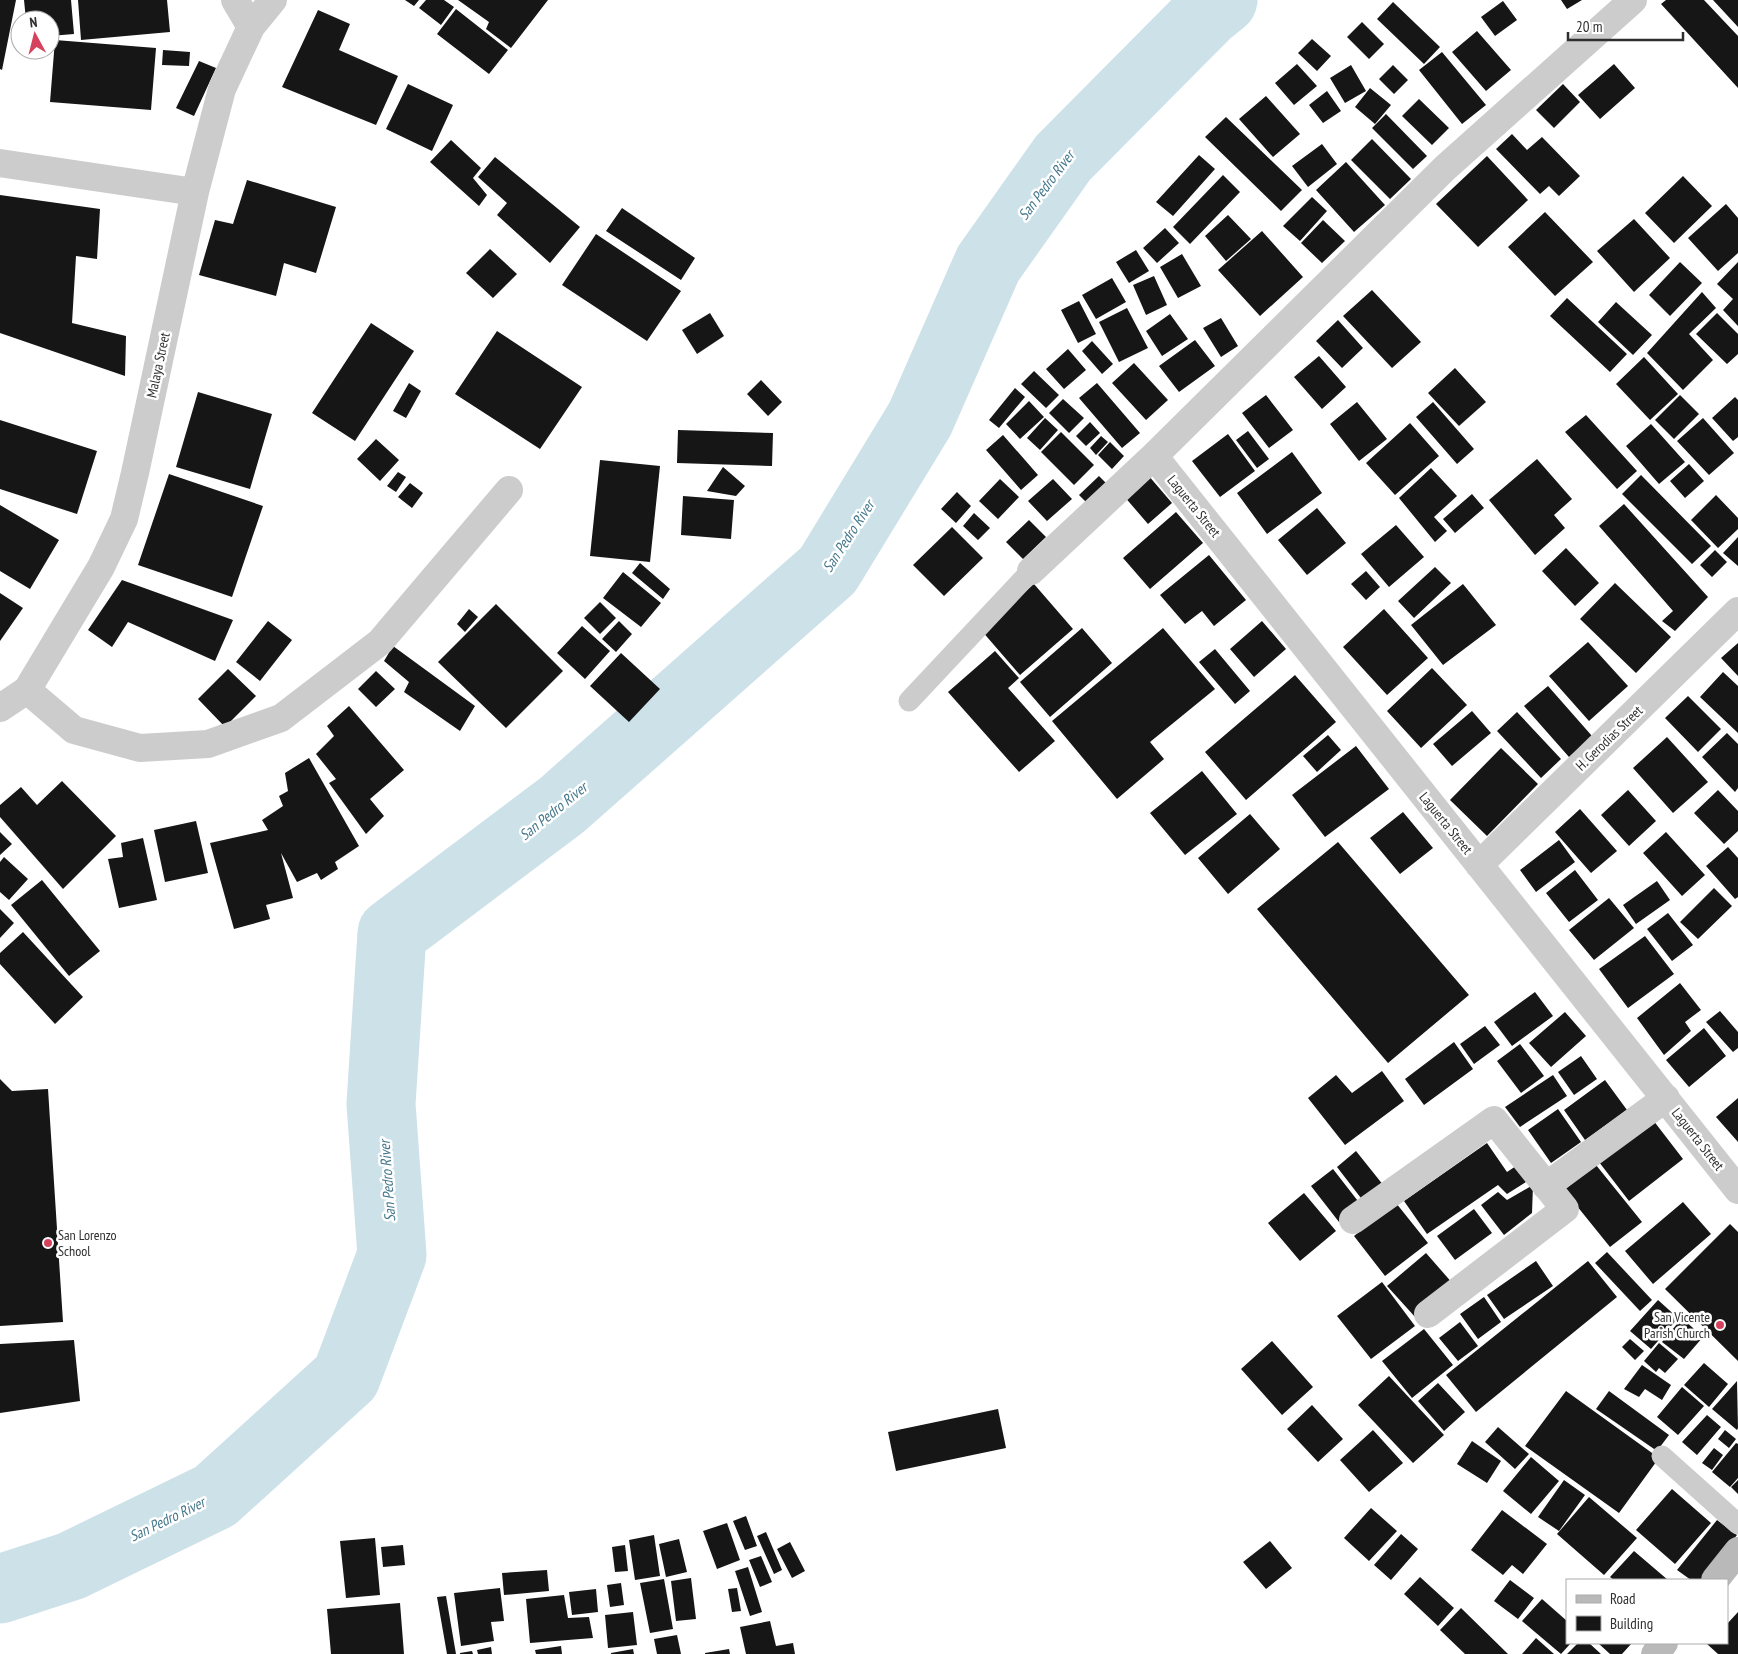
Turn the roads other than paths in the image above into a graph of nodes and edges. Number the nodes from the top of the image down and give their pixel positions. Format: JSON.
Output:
{"nodes":[{"id":1,"x":235,"y":0,"type":"edge"},
{"id":2,"x":273,"y":0,"type":"edge"},
{"id":3,"x":1632,"y":0,"type":"edge"},
{"id":4,"x":251,"y":27,"type":"junction"},
{"id":5,"x":0,"y":163,"type":"edge"},
{"id":6,"x":195,"y":192,"type":"junction"},
{"id":7,"x":1154,"y":456,"type":"junction"},
{"id":8,"x":509,"y":490,"type":"dead end"},
{"id":9,"x":1031,"y":571,"type":"joint"},
{"id":10,"x":1738,"y":611,"type":"edge"},
{"id":11,"x":27,"y":690,"type":"junction"},
{"id":12,"x":909,"y":701,"type":"dead end"},
{"id":13,"x":0,"y":708,"type":"edge"},
{"id":14,"x":1480,"y":865,"type":"junction"},
{"id":15,"x":1666,"y":1098,"type":"junction"},
{"id":16,"x":1546,"y":1186,"type":"junction"},
{"id":17,"x":1738,"y":1190,"type":"edge"},
{"id":18,"x":1354,"y":1220,"type":"dead end"},
{"id":19,"x":1428,"y":1314,"type":"dead end"},
{"id":20,"x":1662,"y":1456,"type":"dead end"},
{"id":21,"x":1738,"y":1524,"type":"edge"},
{"id":22,"x":1738,"y":1551,"type":"edge"},
{"id":23,"x":1716,"y":1579,"type":"edge"},
{"id":24,"x":1663,"y":1644,"type":"edge"},
{"id":25,"x":1655,"y":1654,"type":"edge"}],
"edges":[{"from":1,"to":4,"type":"street"},
{"from":2,"to":4,"type":"street","name":"Malaya Street"},
{"from":3,"to":7,"type":"street"},
{"from":4,"to":6,"type":"street","name":"Malaya Street"},
{"from":5,"to":6,"type":"street"},
{"from":6,"to":11,"type":"street","name":"Malaya Street"},
{"from":7,"to":9,"type":"street"},
{"from":7,"to":14,"type":"street","name":"Laguerta Street"},
{"from":8,"to":11,"type":"street"},
{"from":9,"to":12,"type":"lane"},
{"from":10,"to":14,"type":"street","name":"H. Gerodias Street"},
{"from":11,"to":13,"type":"street","name":"Malaya Street"},
{"from":14,"to":15,"type":"street","name":"Laguerta Street"},
{"from":15,"to":16,"type":"street"},
{"from":15,"to":17,"type":"street","name":"Laguerta Street"},
{"from":16,"to":18,"type":"street"},
{"from":16,"to":19,"type":"street"},
{"from":20,"to":21,"type":"lane"},
{"from":22,"to":23,"type":"main road"},
{"from":24,"to":25,"type":"main road"}]}
